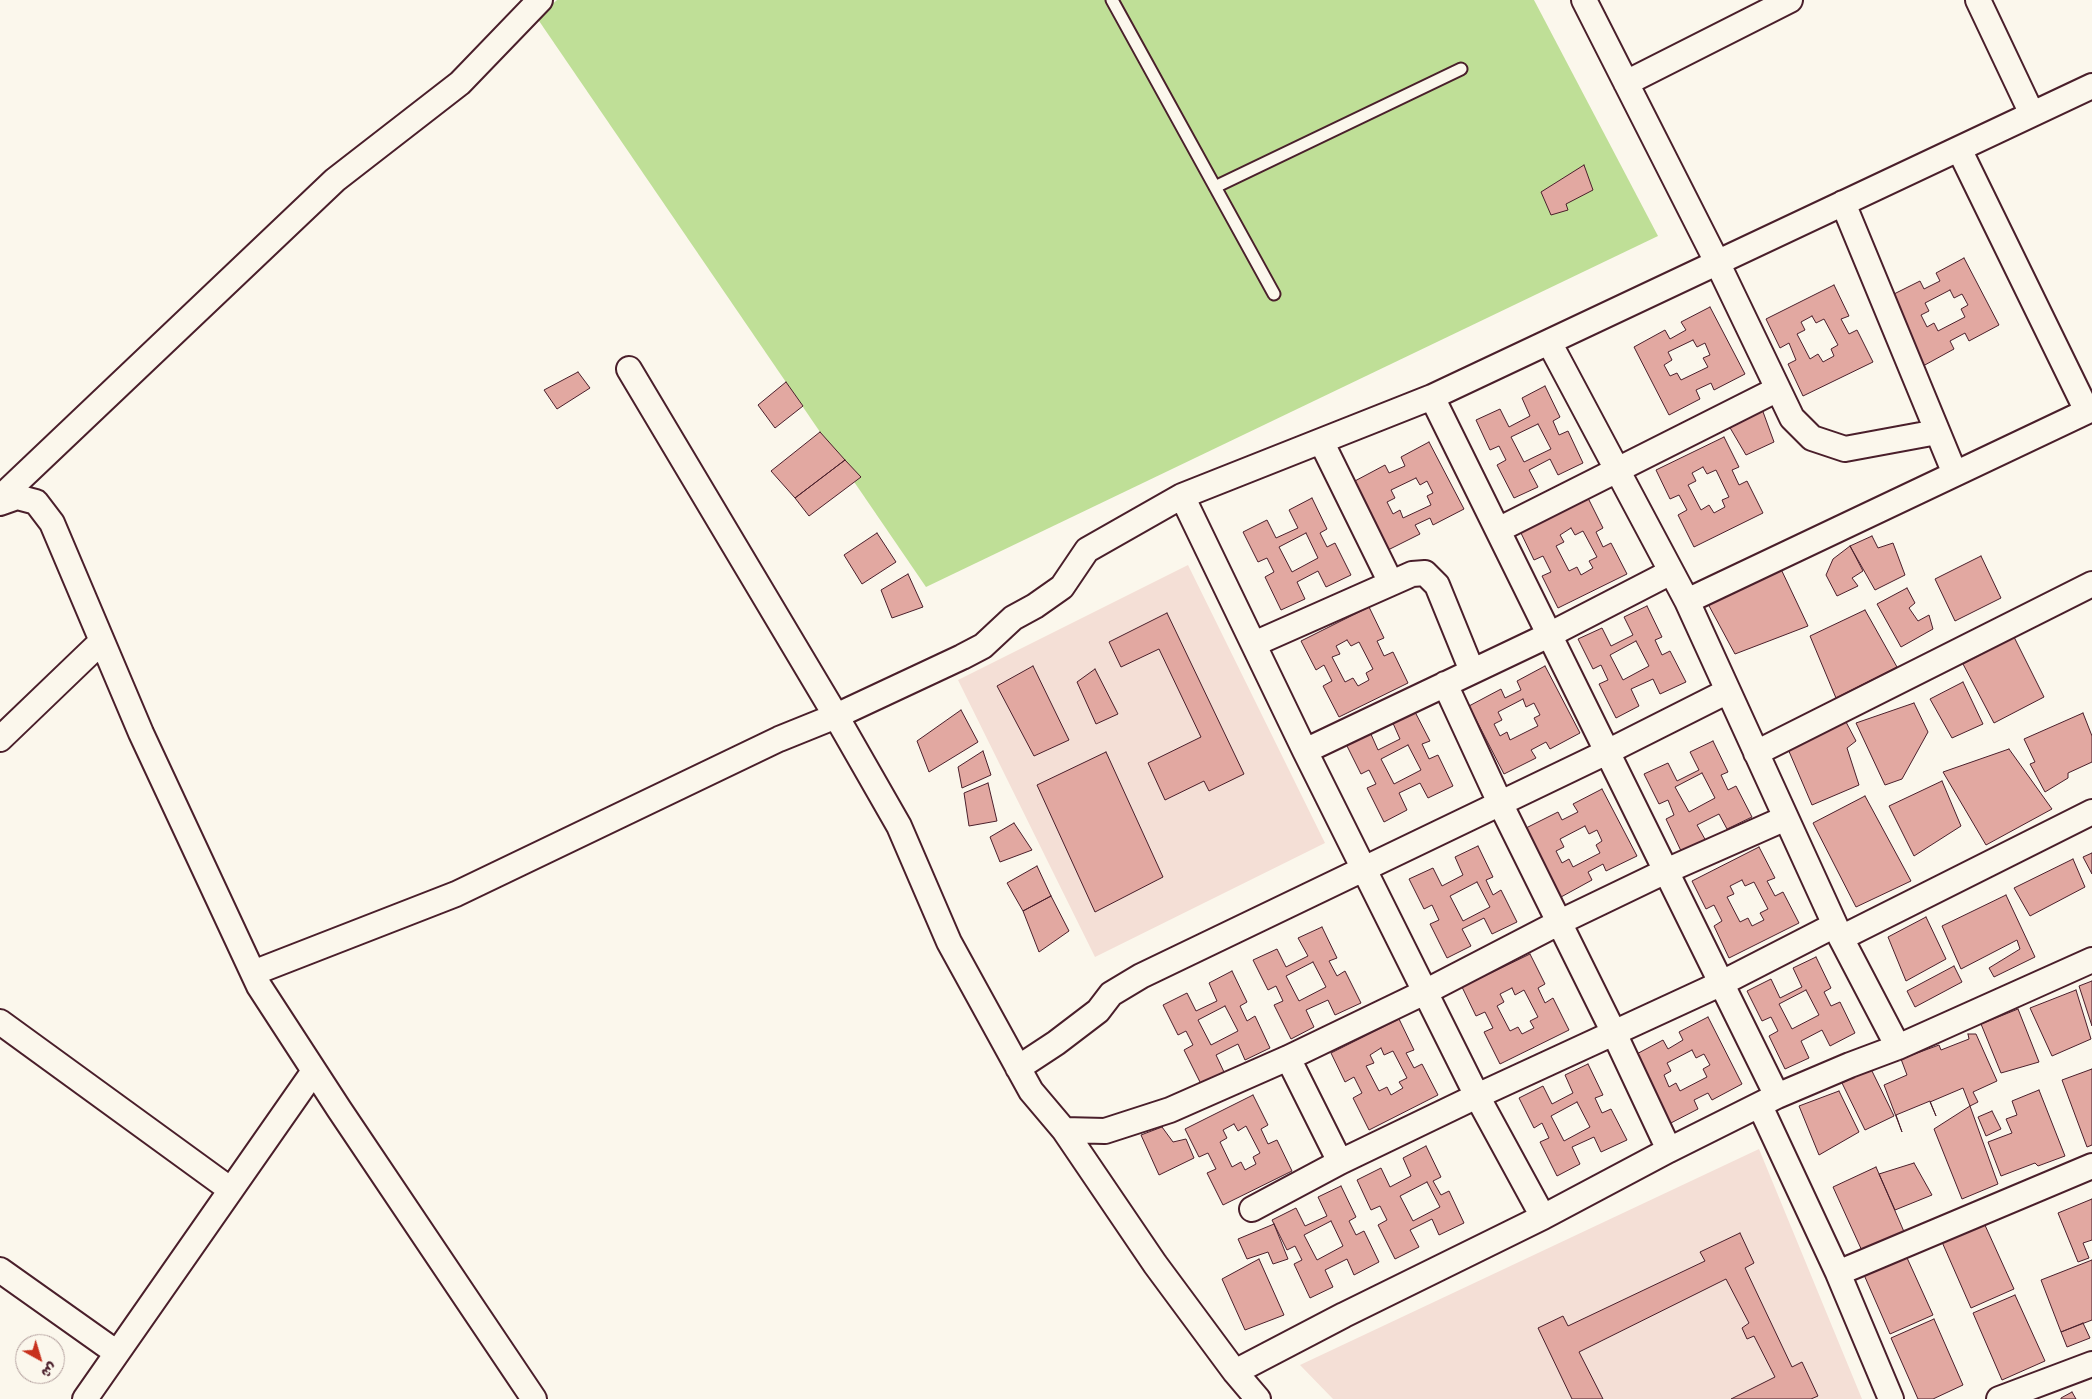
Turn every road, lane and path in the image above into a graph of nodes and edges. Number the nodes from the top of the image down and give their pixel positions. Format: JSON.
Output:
{"nodes":[{"id":1,"x":540,"y":0,"type":"edge"},
{"id":2,"x":1112,"y":0,"type":"edge"},
{"id":3,"x":1584,"y":0,"type":"edge"},
{"id":4,"x":1790,"y":0,"type":"edge"},
{"id":5,"x":1978,"y":0,"type":"edge"},
{"id":6,"x":1461,"y":69,"type":"dead end"},
{"id":7,"x":1626,"y":83,"type":"junction"},
{"id":8,"x":2092,"y":86,"type":"edge"},
{"id":9,"x":2032,"y":114,"type":"junction"},
{"id":10,"x":1959,"y":149,"type":"junction"},
{"id":11,"x":1215,"y":187,"type":"junction"},
{"id":12,"x":1843,"y":203,"type":"junction"},
{"id":13,"x":1717,"y":262,"type":"junction"},
{"id":14,"x":1274,"y":294,"type":"dead end"},
{"id":15,"x":1549,"y":342,"type":"junction"},
{"id":16,"x":629,"y":369,"type":"dead end"},
{"id":17,"x":1778,"y":389,"type":"junction"},
{"id":18,"x":1432,"y":397,"type":"junction"},
{"id":19,"x":2090,"y":410,"type":"edge"},
{"id":20,"x":1938,"y":432,"type":"junction"},
{"id":21,"x":1321,"y":441,"type":"junction"},
{"id":22,"x":1617,"y":469,"type":"junction"},
{"id":23,"x":1955,"y":474,"type":"junction"},
{"id":24,"x":1182,"y":496,"type":"junction"},
{"id":25,"x":0,"y":498,"type":"edge"},
{"id":26,"x":0,"y":503,"type":"edge"},
{"id":27,"x":1498,"y":530,"type":"junction"},
{"id":28,"x":1671,"y":572,"type":"junction"},
{"id":29,"x":1391,"y":583,"type":"junction"},
{"id":30,"x":2092,"y":584,"type":"edge"},
{"id":31,"x":1687,"y":601,"type":"junction"},
{"id":32,"x":1549,"y":634,"type":"junction"},
{"id":33,"x":102,"y":641,"type":"junction"},
{"id":34,"x":1254,"y":644,"type":"junction"},
{"id":35,"x":1472,"y":671,"type":"junction"},
{"id":36,"x":1446,"y":684,"type":"junction"},
{"id":37,"x":1728,"y":691,"type":"junction"},
{"id":38,"x":836,"y":716,"type":"junction"},
{"id":39,"x":0,"y":739,"type":"edge"},
{"id":40,"x":1305,"y":751,"type":"junction"},
{"id":41,"x":1607,"y":752,"type":"junction"},
{"id":42,"x":1756,"y":752,"type":"junction"},
{"id":43,"x":1500,"y":802,"type":"junction"},
{"id":44,"x":2092,"y":812,"type":"edge"},
{"id":45,"x":1786,"y":818,"type":"junction"},
{"id":46,"x":1363,"y":868,"type":"junction"},
{"id":47,"x":1666,"y":871,"type":"junction"},
{"id":48,"x":1560,"y":922,"type":"junction"},
{"id":49,"x":1838,"y":932,"type":"junction"},
{"id":50,"x":2092,"y":960,"type":"edge"},
{"id":51,"x":253,"y":974,"type":"junction"},
{"id":52,"x":1722,"y":983,"type":"junction"},
{"id":53,"x":1425,"y":992,"type":"junction"},
{"id":54,"x":0,"y":1022,"type":"edge"},
{"id":55,"x":1614,"y":1033,"type":"junction"},
{"id":56,"x":1898,"y":1047,"type":"junction"},
{"id":57,"x":1288,"y":1058,"type":"junction"},
{"id":58,"x":1018,"y":1068,"type":"junction"},
{"id":59,"x":314,"y":1071,"type":"junction"},
{"id":60,"x":1477,"y":1096,"type":"junction"},
{"id":61,"x":1769,"y":1101,"type":"junction"},
{"id":62,"x":1064,"y":1130,"type":"junction"},
{"id":63,"x":1669,"y":1150,"type":"junction"},
{"id":64,"x":1340,"y":1162,"type":"junction"},
{"id":65,"x":2092,"y":1166,"type":"edge"},
{"id":66,"x":231,"y":1190,"type":"junction"},
{"id":67,"x":1252,"y":1209,"type":"dead end"},
{"id":68,"x":1543,"y":1217,"type":"junction"},
{"id":69,"x":0,"y":1270,"type":"edge"},
{"id":70,"x":1838,"y":1274,"type":"junction"},
{"id":71,"x":117,"y":1353,"type":"junction"},
{"id":72,"x":2090,"y":1370,"type":"edge"},
{"id":73,"x":1235,"y":1372,"type":"junction"},
{"id":74,"x":86,"y":1399,"type":"edge"},
{"id":75,"x":534,"y":1399,"type":"edge"},
{"id":76,"x":1258,"y":1399,"type":"edge"},
{"id":77,"x":1891,"y":1399,"type":"edge"},
{"id":78,"x":1999,"y":1399,"type":"edge"}],
"edges":[{"from":1,"to":25,"type":"street"},
{"from":2,"to":11,"type":"lane"},
{"from":3,"to":7,"type":"street"},
{"from":4,"to":7,"type":"street"},
{"from":5,"to":9,"type":"street"},
{"from":6,"to":11,"type":"lane"},
{"from":7,"to":13,"type":"street"},
{"from":8,"to":9,"type":"street"},
{"from":9,"to":10,"type":"street"},
{"from":10,"to":12,"type":"street"},
{"from":10,"to":19,"type":"street"},
{"from":11,"to":14,"type":"lane"},
{"from":12,"to":13,"type":"street"},
{"from":12,"to":20,"type":"street"},
{"from":13,"to":15,"type":"street"},
{"from":13,"to":17,"type":"street"},
{"from":15,"to":18,"type":"street"},
{"from":15,"to":22,"type":"street"},
{"from":16,"to":38,"type":"street"},
{"from":17,"to":20,"type":"street"},
{"from":17,"to":22,"type":"street"},
{"from":18,"to":21,"type":"street"},
{"from":18,"to":27,"type":"street"},
{"from":19,"to":23,"type":"street"},
{"from":20,"to":23,"type":"street"},
{"from":21,"to":24,"type":"street"},
{"from":21,"to":29,"type":"street"},
{"from":22,"to":27,"type":"street"},
{"from":22,"to":28,"type":"street"},
{"from":23,"to":31,"type":"street"},
{"from":24,"to":34,"type":"street"},
{"from":24,"to":38,"type":"street"},
{"from":26,"to":33,"type":"street"},
{"from":27,"to":32,"type":"street"},
{"from":28,"to":31,"type":"street"},
{"from":28,"to":32,"type":"street"},
{"from":29,"to":34,"type":"street"},
{"from":29,"to":35,"type":"street"},
{"from":30,"to":42,"type":"street"},
{"from":31,"to":37,"type":"street"},
{"from":32,"to":35,"type":"street"},
{"from":32,"to":41,"type":"street"},
{"from":33,"to":39,"type":"street"},
{"from":33,"to":51,"type":"street"},
{"from":34,"to":40,"type":"street"},
{"from":35,"to":36,"type":"street"},
{"from":36,"to":40,"type":"street"},
{"from":36,"to":43,"type":"street"},
{"from":37,"to":41,"type":"street"},
{"from":37,"to":42,"type":"street"},
{"from":38,"to":51,"type":"street"},
{"from":38,"to":58,"type":"street"},
{"from":40,"to":46,"type":"street"},
{"from":41,"to":43,"type":"street"},
{"from":41,"to":47,"type":"street"},
{"from":42,"to":45,"type":"street"},
{"from":43,"to":46,"type":"street"},
{"from":43,"to":48,"type":"street"},
{"from":44,"to":49,"type":"street"},
{"from":45,"to":47,"type":"street"},
{"from":45,"to":49,"type":"street"},
{"from":46,"to":53,"type":"street"},
{"from":46,"to":58,"type":"street"},
{"from":47,"to":48,"type":"street"},
{"from":47,"to":52,"type":"street"},
{"from":48,"to":53,"type":"street"},
{"from":48,"to":55,"type":"street"},
{"from":49,"to":52,"type":"street"},
{"from":49,"to":56,"type":"street"},
{"from":50,"to":56,"type":"street"},
{"from":51,"to":59,"type":"street"},
{"from":52,"to":55,"type":"street"},
{"from":52,"to":61,"type":"street"},
{"from":53,"to":57,"type":"street"},
{"from":53,"to":60,"type":"street"},
{"from":54,"to":66,"type":"street"},
{"from":55,"to":60,"type":"street"},
{"from":55,"to":63,"type":"street"},
{"from":56,"to":61,"type":"street"},
{"from":57,"to":62,"type":"street"},
{"from":57,"to":64,"type":"street"},
{"from":58,"to":62,"type":"street"},
{"from":59,"to":66,"type":"street"},
{"from":59,"to":75,"type":"street"},
{"from":60,"to":64,"type":"street"},
{"from":60,"to":68,"type":"street"},
{"from":61,"to":63,"type":"street"},
{"from":61,"to":70,"type":"street"},
{"from":62,"to":73,"type":"street"},
{"from":63,"to":68,"type":"street"},
{"from":64,"to":67,"type":"street"},
{"from":65,"to":70,"type":"street"},
{"from":66,"to":71,"type":"street"},
{"from":68,"to":73,"type":"street"},
{"from":69,"to":71,"type":"street"},
{"from":70,"to":77,"type":"street"},
{"from":71,"to":74,"type":"street"},
{"from":72,"to":78,"type":"street"},
{"from":73,"to":76,"type":"street"}]}
